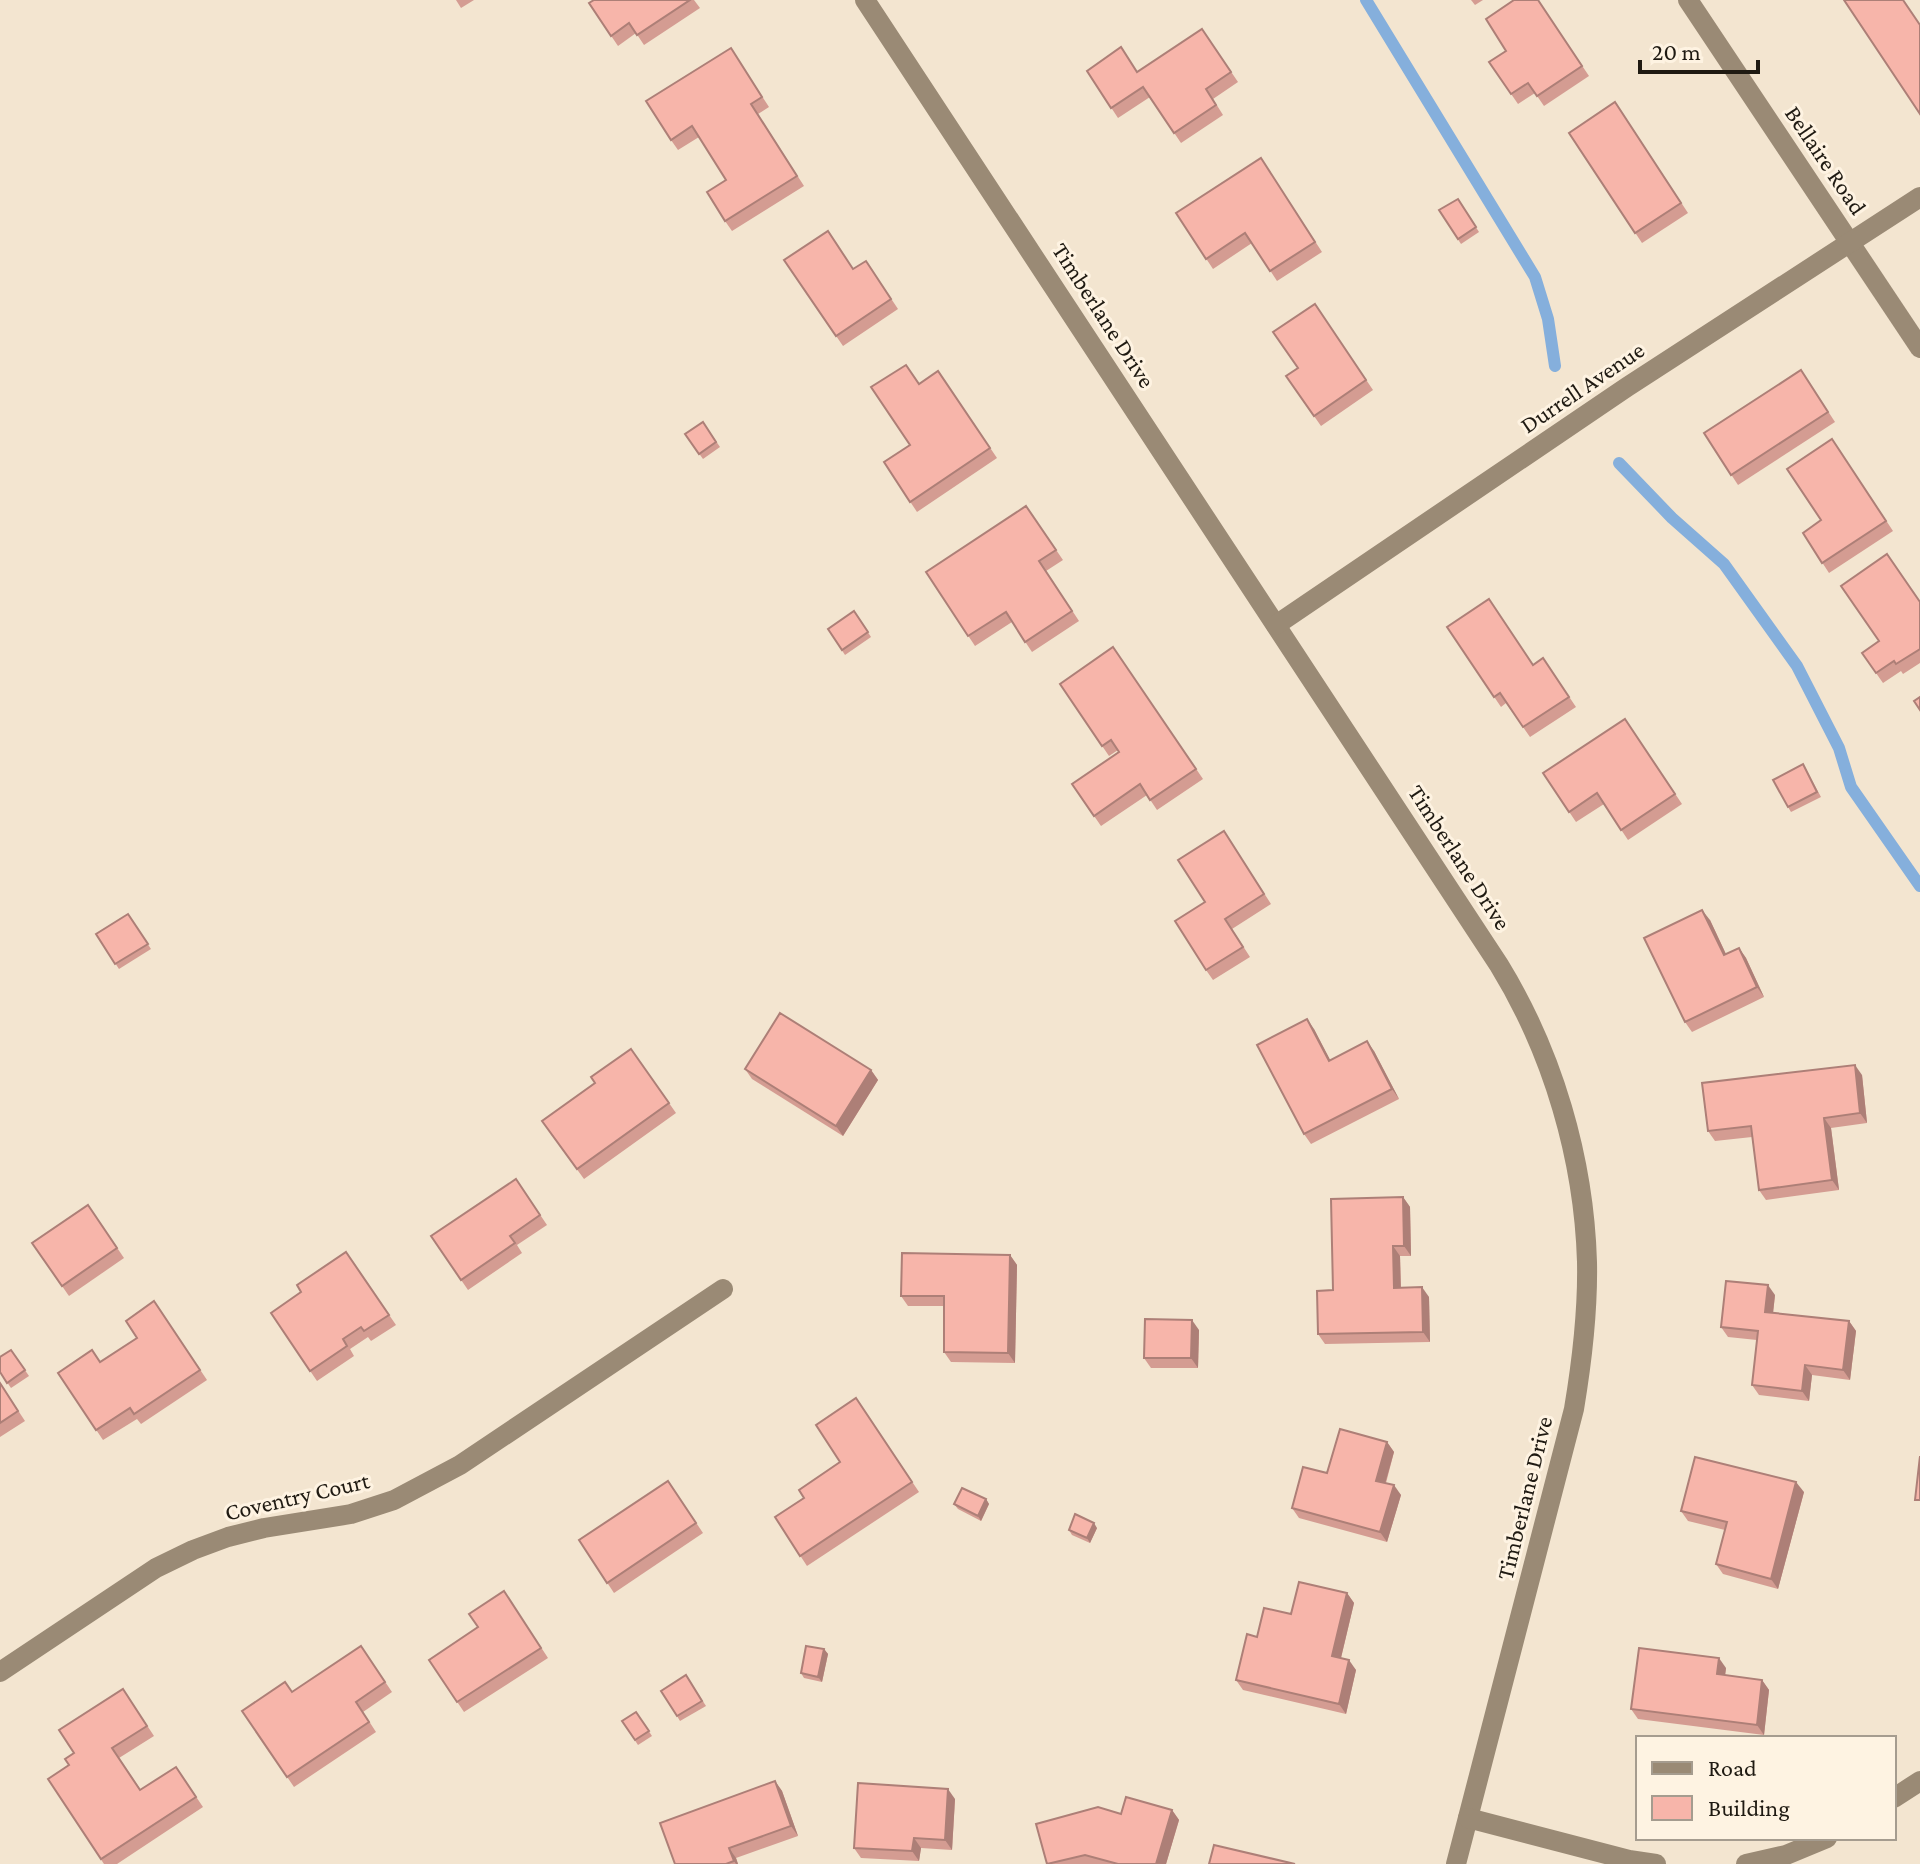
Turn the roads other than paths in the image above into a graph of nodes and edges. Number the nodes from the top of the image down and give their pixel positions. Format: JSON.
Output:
{"nodes":[{"id":1,"x":865,"y":0,"type":"edge"},
{"id":2,"x":1688,"y":0,"type":"edge"},
{"id":3,"x":1920,"y":197,"type":"edge"},
{"id":4,"x":1850,"y":243,"type":"junction"},
{"id":5,"x":1920,"y":348,"type":"edge"},
{"id":6,"x":1276,"y":625,"type":"junction"},
{"id":7,"x":723,"y":1289,"type":"dead end"},
{"id":8,"x":0,"y":1672,"type":"edge"},
{"id":9,"x":1920,"y":1781,"type":"edge"},
{"id":10,"x":1896,"y":1797,"type":"edge"},
{"id":11,"x":1468,"y":1818,"type":"junction"},
{"id":12,"x":1822,"y":1840,"type":"edge"},
{"id":13,"x":1456,"y":1864,"type":"edge"},
{"id":14,"x":1656,"y":1864,"type":"edge"},
{"id":15,"x":1746,"y":1864,"type":"edge"}],
"edges":[{"from":1,"to":6,"type":"street","name":"Timberlane Drive"},
{"from":2,"to":4,"type":"street","name":"Bellaire Road"},
{"from":3,"to":4,"type":"street","name":"Durrell Avenue"},
{"from":4,"to":5,"type":"street","name":"Bellaire Road"},
{"from":4,"to":6,"type":"street","name":"Durrell Avenue"},
{"from":6,"to":11,"type":"street","name":"Timberlane Drive"},
{"from":7,"to":8,"type":"street","name":"Coventry Court"},
{"from":9,"to":10,"type":"street"},
{"from":11,"to":13,"type":"street","name":"Timberlane Drive"},
{"from":11,"to":14,"type":"street"},
{"from":12,"to":15,"type":"street"}]}
